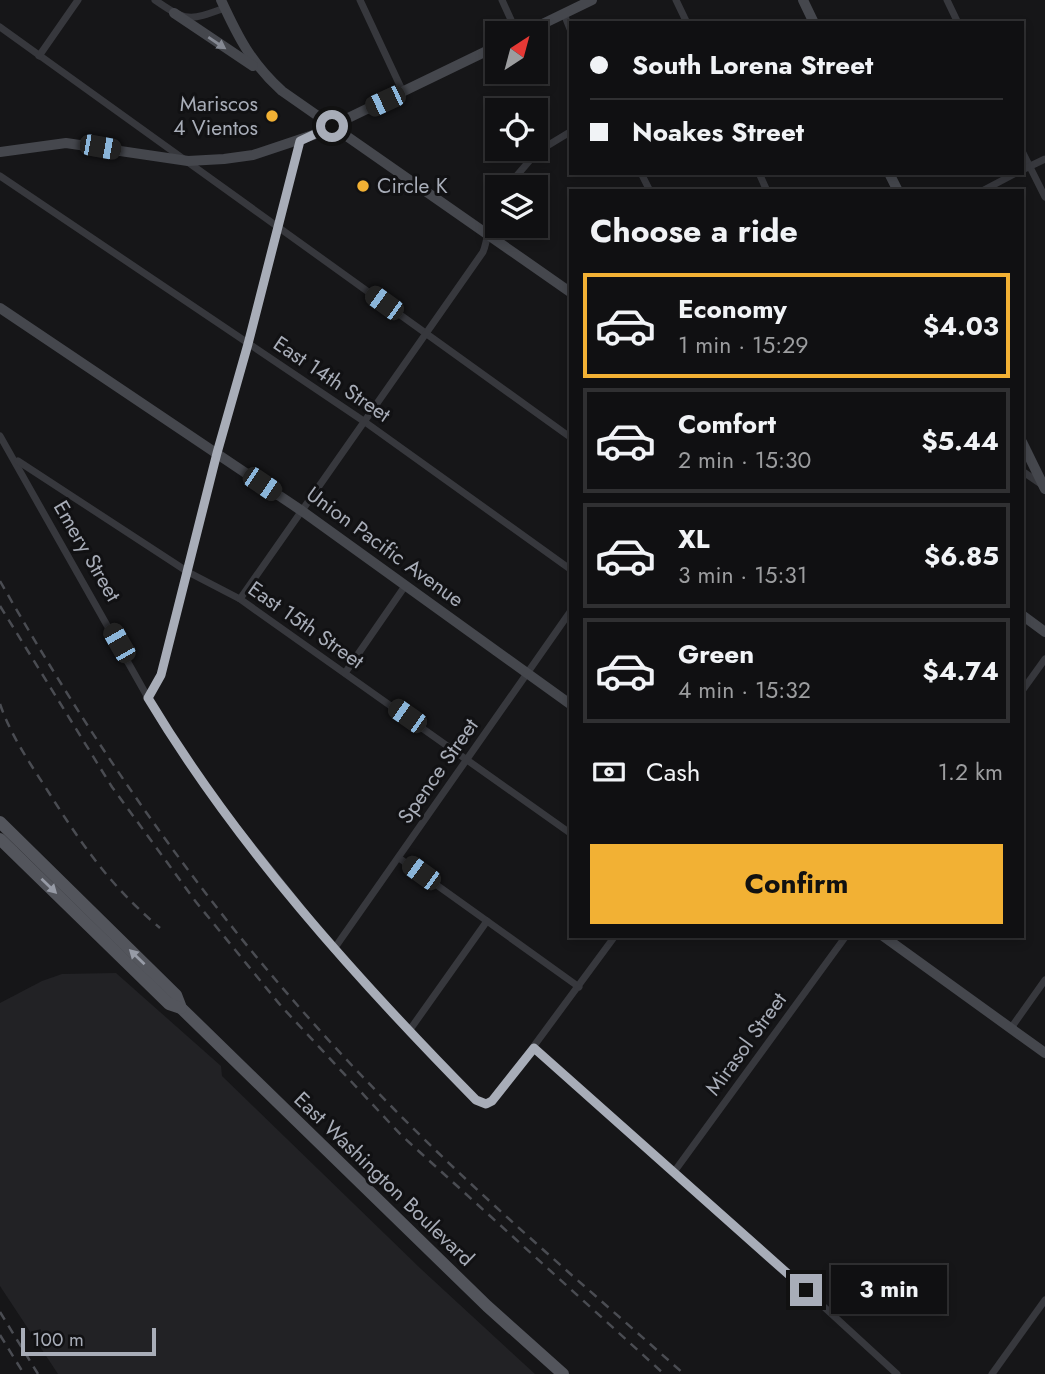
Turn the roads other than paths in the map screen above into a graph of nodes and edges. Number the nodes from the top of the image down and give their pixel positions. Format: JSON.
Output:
{"nodes":[{"id":1,"x":78,"y":0,"type":"edge"},
{"id":2,"x":155,"y":0,"type":"edge"},
{"id":3,"x":360,"y":0,"type":"edge"},
{"id":4,"x":502,"y":0,"type":"edge"},
{"id":5,"x":592,"y":0,"type":"edge"},
{"id":6,"x":676,"y":0,"type":"edge"},
{"id":7,"x":803,"y":0,"type":"edge"},
{"id":8,"x":947,"y":0,"type":"edge"},
{"id":9,"x":223,"y":4,"type":"edge"},
{"id":10,"x":174,"y":13,"type":"junction"},
{"id":11,"x":564,"y":14,"type":"junction"},
{"id":12,"x":512,"y":21,"type":"edge"},
{"id":13,"x":686,"y":21,"type":"edge"},
{"id":14,"x":813,"y":21,"type":"edge"},
{"id":15,"x":957,"y":21,"type":"edge"},
{"id":16,"x":548,"y":22,"type":"edge"},
{"id":17,"x":569,"y":26,"type":"edge"},
{"id":18,"x":0,"y":27,"type":"edge"},
{"id":19,"x":485,"y":52,"type":"edge"},
{"id":20,"x":39,"y":56,"type":"junction"},
{"id":21,"x":261,"y":71,"type":"junction"},
{"id":22,"x":403,"y":92,"type":"junction"},
{"id":23,"x":332,"y":126,"type":"junction"},
{"id":24,"x":569,"y":133,"type":"edge"},
{"id":25,"x":300,"y":141,"type":"junction"},
{"id":26,"x":0,"y":152,"type":"edge"},
{"id":27,"x":1045,"y":159,"type":"edge"},
{"id":28,"x":188,"y":161,"type":"junction"},
{"id":29,"x":1026,"y":168,"type":"edge"},
{"id":30,"x":517,"y":175,"type":"edge"},
{"id":31,"x":1012,"y":175,"type":"edge"},
{"id":32,"x":0,"y":176,"type":"edge"},
{"id":33,"x":986,"y":189,"type":"edge"},
{"id":34,"x":1045,"y":197,"type":"edge"},
{"id":35,"x":278,"y":226,"type":"junction"},
{"id":36,"x":485,"y":232,"type":"edge"},
{"id":37,"x":487,"y":238,"type":"edge"},
{"id":38,"x":494,"y":238,"type":"edge"},
{"id":39,"x":569,"y":291,"type":"edge"},
{"id":40,"x":0,"y":308,"type":"edge"},
{"id":41,"x":427,"y":334,"type":"junction"},
{"id":42,"x":248,"y":344,"type":"junction"},
{"id":43,"x":365,"y":422,"type":"junction"},
{"id":44,"x":0,"y":436,"type":"edge"},
{"id":45,"x":569,"y":436,"type":"edge"},
{"id":46,"x":1024,"y":446,"type":"edge"},
{"id":47,"x":217,"y":453,"type":"junction"},
{"id":48,"x":14,"y":459,"type":"junction"},
{"id":49,"x":1024,"y":472,"type":"edge"},
{"id":50,"x":1044,"y":487,"type":"edge"},
{"id":51,"x":302,"y":511,"type":"junction"},
{"id":52,"x":569,"y":568,"type":"edge"},
{"id":53,"x":188,"y":572,"type":"junction"},
{"id":54,"x":405,"y":586,"type":"junction"},
{"id":55,"x":240,"y":599,"type":"junction"},
{"id":56,"x":569,"y":613,"type":"edge"},
{"id":57,"x":1024,"y":616,"type":"edge"},
{"id":58,"x":1045,"y":632,"type":"edge"},
{"id":59,"x":1045,"y":659,"type":"edge"},
{"id":60,"x":345,"y":673,"type":"junction"},
{"id":61,"x":528,"y":673,"type":"junction"},
{"id":62,"x":1024,"y":688,"type":"edge"},
{"id":63,"x":148,"y":698,"type":"junction"},
{"id":64,"x":569,"y":703,"type":"edge"},
{"id":65,"x":468,"y":760,"type":"junction"},
{"id":66,"x":0,"y":822,"type":"edge"},
{"id":67,"x":569,"y":832,"type":"edge"},
{"id":68,"x":0,"y":839,"type":"edge"},
{"id":69,"x":399,"y":858,"type":"junction"},
{"id":70,"x":487,"y":921,"type":"junction"},
{"id":71,"x":614,"y":938,"type":"edge"},
{"id":72,"x":845,"y":938,"type":"edge"},
{"id":73,"x":886,"y":938,"type":"edge"},
{"id":74,"x":334,"y":949,"type":"junction"},
{"id":75,"x":1045,"y":981,"type":"edge"},
{"id":76,"x":579,"y":987,"type":"junction"},
{"id":77,"x":181,"y":1008,"type":"junction"},
{"id":78,"x":1011,"y":1028,"type":"junction"},
{"id":79,"x":409,"y":1031,"type":"junction"},
{"id":80,"x":534,"y":1048,"type":"junction"},
{"id":81,"x":1045,"y":1053,"type":"edge"},
{"id":82,"x":674,"y":1172,"type":"junction"},
{"id":83,"x":1045,"y":1300,"type":"edge"},
{"id":84,"x":563,"y":1374,"type":"edge"},
{"id":85,"x":897,"y":1374,"type":"edge"},
{"id":86,"x":992,"y":1374,"type":"edge"}],
"edges":[{"from":1,"to":20,"type":"street"},
{"from":2,"to":10,"type":"street"},
{"from":3,"to":22,"type":"street"},
{"from":4,"to":12,"type":"street"},
{"from":5,"to":11,"type":"main road"},
{"from":6,"to":13,"type":"street"},
{"from":7,"to":14,"type":"main road"},
{"from":8,"to":15,"type":"street"},
{"from":9,"to":10,"type":"street"},
{"from":9,"to":21,"type":"main road"},
{"from":10,"to":21,"type":"main road","one_way":true},
{"from":11,"to":16,"type":"main road"},
{"from":11,"to":17,"type":"street"},
{"from":18,"to":20,"type":"street"},
{"from":19,"to":22,"type":"main road"},
{"from":20,"to":28,"type":"street"},
{"from":21,"to":23,"type":"main road"},
{"from":22,"to":23,"type":"main road"},
{"from":23,"to":25,"type":"main road"},
{"from":23,"to":36,"type":"main road"},
{"from":24,"to":30,"type":"street"},
{"from":25,"to":28,"type":"main road"},
{"from":25,"to":35,"type":"street"},
{"from":26,"to":28,"type":"main road"},
{"from":27,"to":29,"type":"street"},
{"from":28,"to":35,"type":"street"},
{"from":29,"to":34,"type":"street"},
{"from":31,"to":33,"type":"street"},
{"from":32,"to":42,"type":"street","name":"East 14th Street"},
{"from":35,"to":41,"type":"street"},
{"from":35,"to":42,"type":"street"},
{"from":37,"to":41,"type":"street"},
{"from":38,"to":39,"type":"main road"},
{"from":40,"to":47,"type":"main road","name":"Union Pacific Avenue"},
{"from":41,"to":43,"type":"street"},
{"from":41,"to":45,"type":"street"},
{"from":42,"to":43,"type":"street","name":"East 14th Street"},
{"from":42,"to":47,"type":"street"},
{"from":43,"to":51,"type":"street"},
{"from":43,"to":52,"type":"street","name":"East 14th Street"},
{"from":44,"to":48,"type":"street","name":"Emery Street"},
{"from":46,"to":50,"type":"main road"},
{"from":47,"to":51,"type":"main road","name":"Union Pacific Avenue"},
{"from":47,"to":53,"type":"street"},
{"from":48,"to":53,"type":"street","name":"East 15th Street"},
{"from":48,"to":63,"type":"street","name":"Emery Street"},
{"from":49,"to":50,"type":"street"},
{"from":51,"to":54,"type":"main road","name":"Union Pacific Avenue"},
{"from":51,"to":55,"type":"street"},
{"from":53,"to":55,"type":"street","name":"East 15th Street"},
{"from":53,"to":63,"type":"street"},
{"from":54,"to":60,"type":"street"},
{"from":54,"to":61,"type":"main road","name":"Union Pacific Avenue"},
{"from":55,"to":60,"type":"street","name":"East 15th Street"},
{"from":56,"to":61,"type":"street","name":"Spence Street"},
{"from":57,"to":58,"type":"main road"},
{"from":59,"to":62,"type":"street"},
{"from":60,"to":65,"type":"street","name":"East 15th Street"},
{"from":61,"to":64,"type":"main road","name":"Union Pacific Avenue"},
{"from":61,"to":65,"type":"street","name":"Spence Street"},
{"from":63,"to":74,"type":"street","name":"Emery Street"},
{"from":65,"to":67,"type":"street","name":"East 15th Street"},
{"from":65,"to":69,"type":"street","name":"Spence Street"},
{"from":77,"to":66,"type":"main road","name":"East Washington Boulevard","one_way":true},
{"from":68,"to":77,"type":"main road","name":"East Washington Boulevard","one_way":true},
{"from":69,"to":70,"type":"street"},
{"from":69,"to":74,"type":"street","name":"Spence Street"},
{"from":70,"to":76,"type":"street"},
{"from":70,"to":79,"type":"street"},
{"from":71,"to":76,"type":"street"},
{"from":72,"to":82,"type":"street","name":"Mirasol Street"},
{"from":73,"to":78,"type":"main road"},
{"from":74,"to":79,"type":"street","name":"Emery Street"},
{"from":75,"to":78,"type":"street"},
{"from":76,"to":80,"type":"street"},
{"from":77,"to":84,"type":"main road","name":"East Washington Boulevard"},
{"from":78,"to":81,"type":"main road"},
{"from":79,"to":80,"type":"street","name":"Emery Street"},
{"from":80,"to":82,"type":"street"},
{"from":82,"to":85,"type":"street"},
{"from":83,"to":86,"type":"street"}]}
